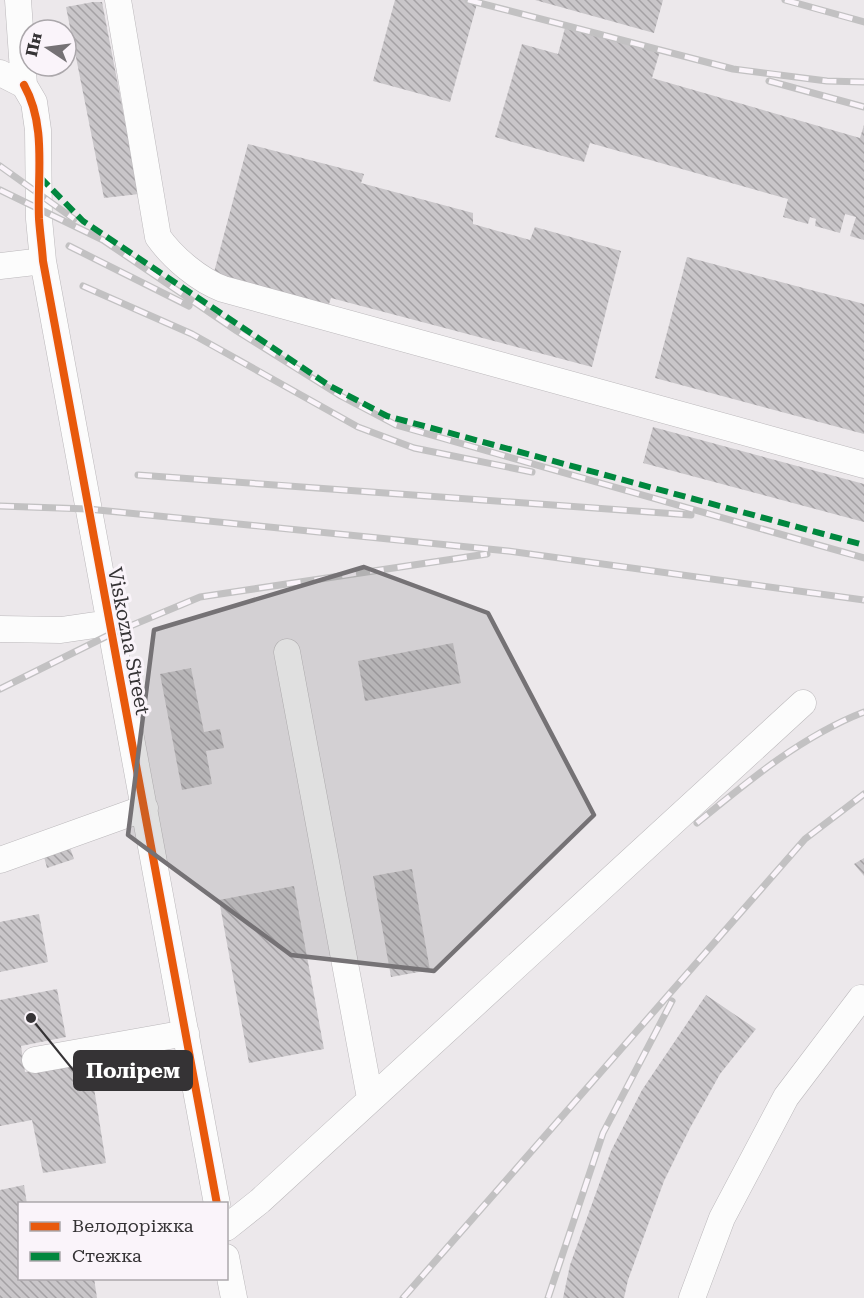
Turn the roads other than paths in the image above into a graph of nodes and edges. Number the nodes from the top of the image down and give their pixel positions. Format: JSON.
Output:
{"nodes":[{"id":1,"x":18,"y":0,"type":"edge"},
{"id":2,"x":118,"y":0,"type":"edge"},
{"id":3,"x":0,"y":73,"type":"edge"},
{"id":4,"x":24,"y":85,"type":"junction"},
{"id":5,"x":43,"y":261,"type":"junction"},
{"id":6,"x":0,"y":266,"type":"edge"},
{"id":7,"x":864,"y":465,"type":"edge"},
{"id":8,"x":109,"y":623,"type":"junction"},
{"id":9,"x":0,"y":629,"type":"edge"},
{"id":10,"x":287,"y":652,"type":"dead end"},
{"id":11,"x":803,"y":703,"type":"dead end"},
{"id":12,"x":145,"y":808,"type":"junction"},
{"id":13,"x":0,"y":860,"type":"edge"},
{"id":14,"x":861,"y":998,"type":"dead end"},
{"id":15,"x":186,"y":1033,"type":"junction"},
{"id":16,"x":35,"y":1060,"type":"dead end"},
{"id":17,"x":370,"y":1098,"type":"junction"},
{"id":18,"x":217,"y":1202,"type":"edge"},
{"id":19,"x":228,"y":1226,"type":"edge"},
{"id":20,"x":228,"y":1267,"type":"edge"},
{"id":21,"x":234,"y":1298,"type":"edge"},
{"id":22,"x":692,"y":1298,"type":"edge"}],
"edges":[{"from":1,"to":4,"type":"street","name":"Viskozna Street"},
{"from":2,"to":7,"type":"street"},
{"from":3,"to":4,"type":"street"},
{"from":4,"to":5,"type":"street","name":"Viskozna Street"},
{"from":5,"to":6,"type":"street"},
{"from":5,"to":8,"type":"street","name":"Viskozna Street"},
{"from":8,"to":9,"type":"street"},
{"from":8,"to":12,"type":"street","name":"Viskozna Street"},
{"from":10,"to":17,"type":"street"},
{"from":11,"to":17,"type":"street"},
{"from":12,"to":13,"type":"street"},
{"from":12,"to":15,"type":"street","name":"Viskozna Street"},
{"from":14,"to":22,"type":"street"},
{"from":15,"to":16,"type":"street"},
{"from":15,"to":18,"type":"street","name":"Viskozna Street"},
{"from":17,"to":19,"type":"street"},
{"from":20,"to":21,"type":"street"}]}
